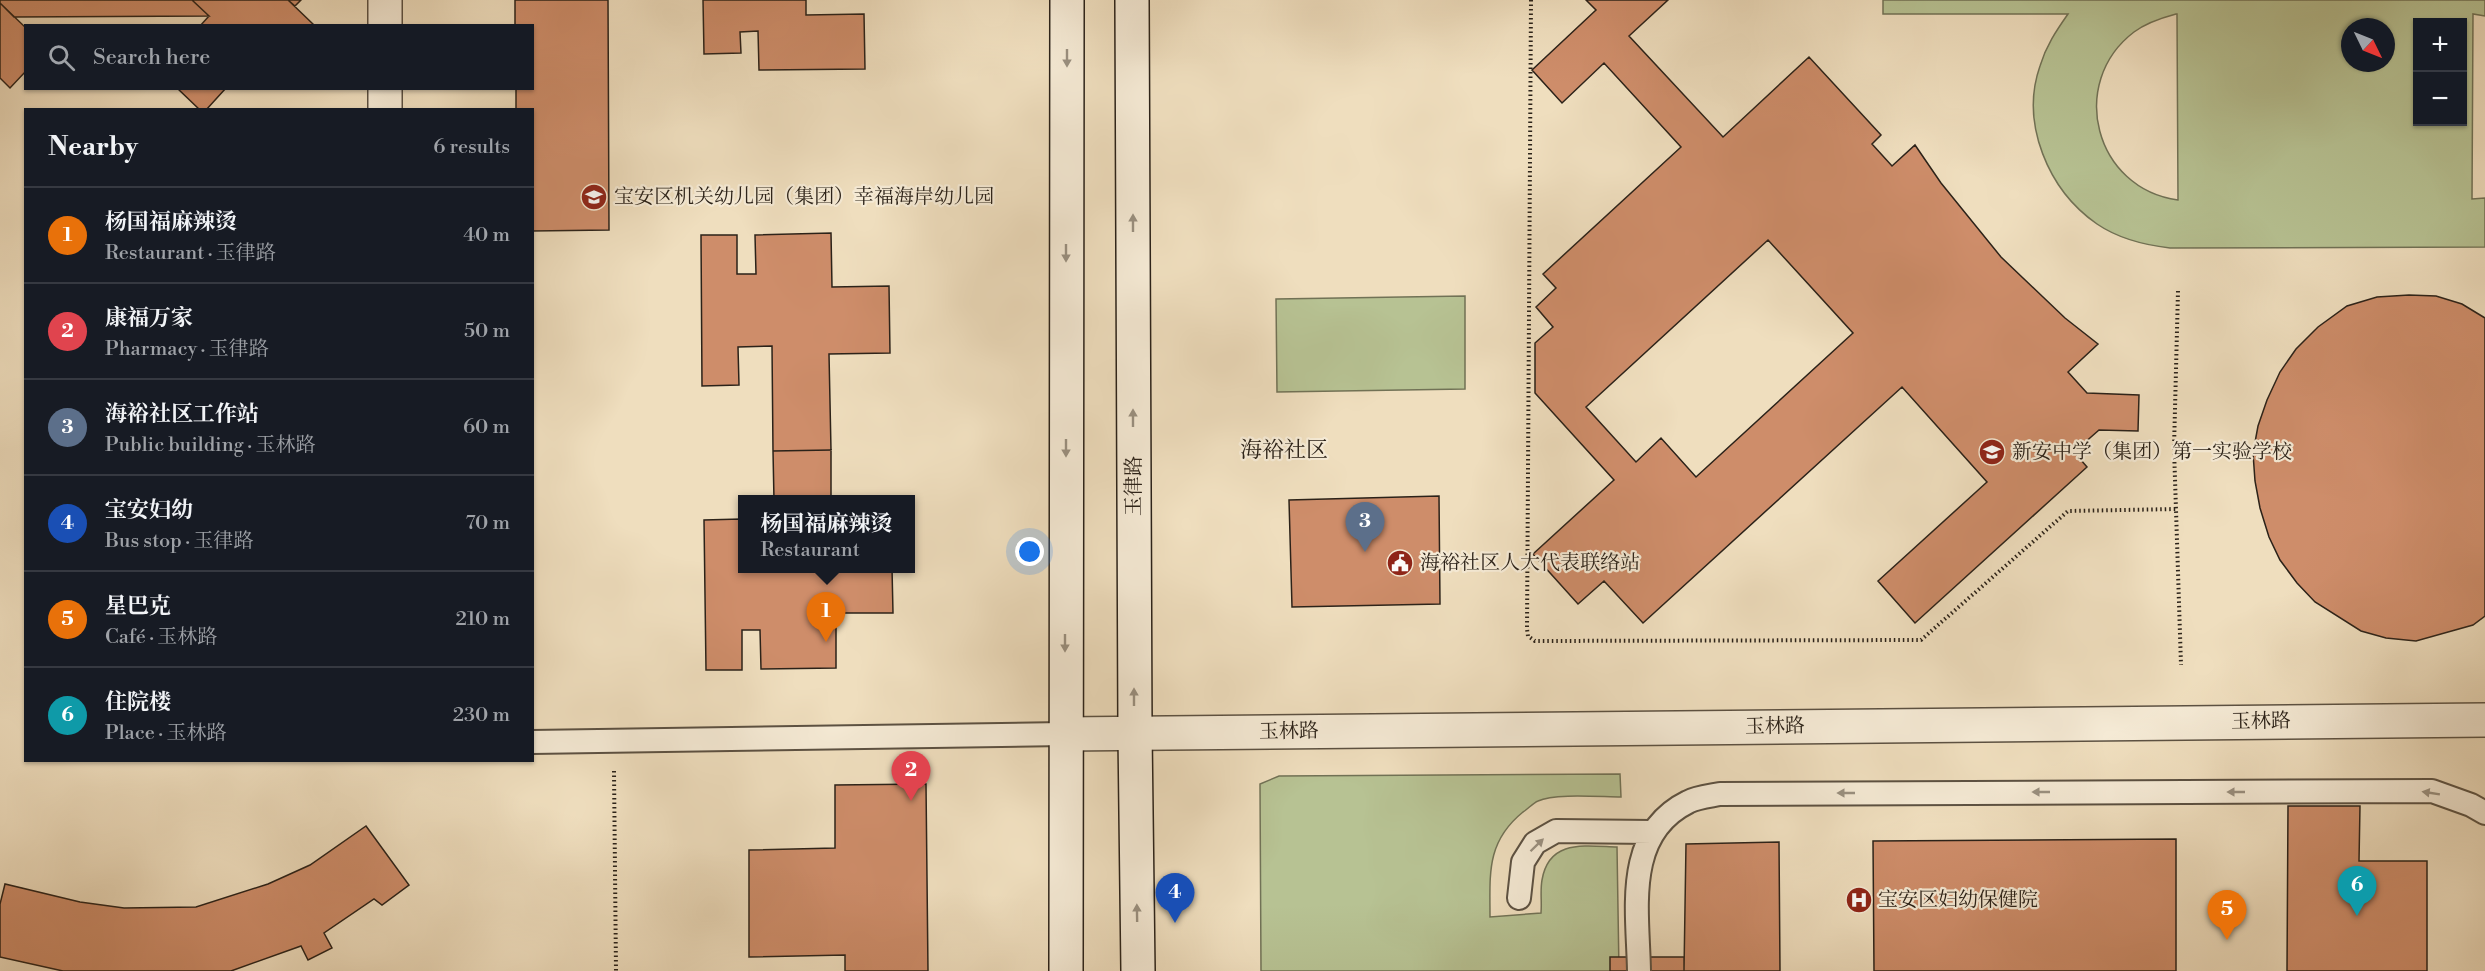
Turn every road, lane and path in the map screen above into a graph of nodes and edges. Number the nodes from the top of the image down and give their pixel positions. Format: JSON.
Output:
{"nodes":[{"id":1,"x":385,"y":0,"type":"edge"},
{"id":2,"x":1067,"y":0,"type":"edge"},
{"id":3,"x":1132,"y":0,"type":"edge"},
{"id":4,"x":1531,"y":0,"type":"edge"},
{"id":5,"x":385,"y":24,"type":"edge"},
{"id":6,"x":385,"y":90,"type":"edge"},
{"id":7,"x":385,"y":108,"type":"edge"},
{"id":8,"x":2178,"y":291,"type":"dead end"},
{"id":9,"x":2176,"y":509,"type":"junction"},
{"id":10,"x":2181,"y":665,"type":"dead end"},
{"id":11,"x":2485,"y":720,"type":"edge"},
{"id":12,"x":1135,"y":733,"type":"junction"},
{"id":13,"x":1064,"y":734,"type":"junction"},
{"id":14,"x":614,"y":740,"type":"junction"},
{"id":15,"x":534,"y":742,"type":"edge"},
{"id":16,"x":2485,"y":813,"type":"edge"},
{"id":17,"x":1652,"y":832,"type":"junction"},
{"id":18,"x":1519,"y":898,"type":"dead end"},
{"id":19,"x":616,"y":971,"type":"edge"},
{"id":20,"x":1066,"y":971,"type":"edge"},
{"id":21,"x":1138,"y":971,"type":"edge"},
{"id":22,"x":1639,"y":971,"type":"edge"}],
"edges":[{"from":1,"to":5,"type":"main road"},
{"from":2,"to":13,"type":"main road","one_way":true},
{"from":12,"to":3,"type":"main road","name":"玉律路","one_way":true},
{"from":4,"to":9,"type":"path"},
{"from":6,"to":7,"type":"main road"},
{"from":8,"to":9,"type":"path"},
{"from":9,"to":10,"type":"path"},
{"from":11,"to":12,"type":"main road","name":"玉林路"},
{"from":12,"to":13,"type":"main road","name":"玉林路"},
{"from":21,"to":12,"type":"main road","name":"玉律路","one_way":true},
{"from":13,"to":14,"type":"lane"},
{"from":13,"to":20,"type":"main road"},
{"from":14,"to":15,"type":"lane"},
{"from":14,"to":19,"type":"path"},
{"from":16,"to":17,"type":"lane","one_way":true},
{"from":18,"to":17,"type":"lane","one_way":true},
{"from":17,"to":22,"type":"lane"}]}
